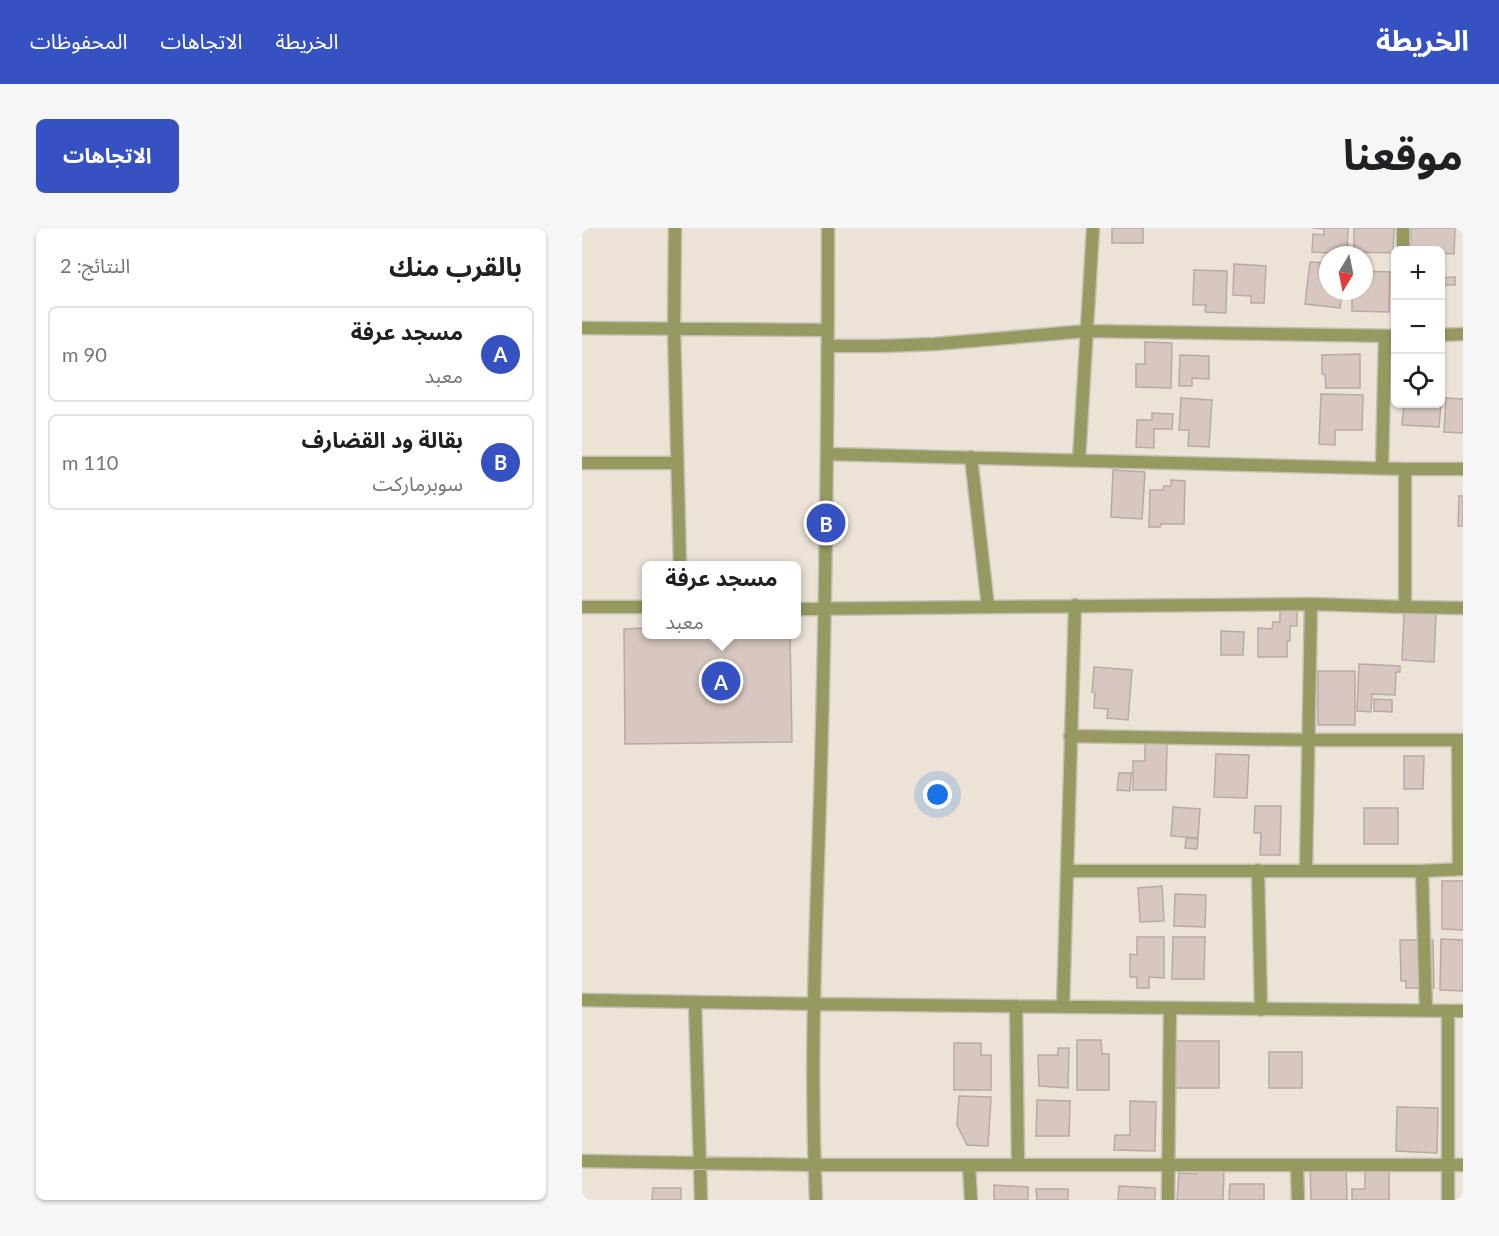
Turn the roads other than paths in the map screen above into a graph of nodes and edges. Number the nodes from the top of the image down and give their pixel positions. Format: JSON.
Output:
{"nodes":[{"id":1,"x":675,"y":228,"type":"edge"},
{"id":2,"x":828,"y":228,"type":"edge"},
{"id":3,"x":1093,"y":228,"type":"edge"},
{"id":4,"x":1403,"y":228,"type":"edge"},
{"id":5,"x":1403,"y":246,"type":"edge"},
{"id":6,"x":582,"y":328,"type":"edge"},
{"id":7,"x":674,"y":328,"type":"junction"},
{"id":8,"x":828,"y":330,"type":"junction"},
{"id":9,"x":1087,"y":331,"type":"junction"},
{"id":10,"x":1463,"y":334,"type":"edge"},
{"id":11,"x":1445,"y":335,"type":"edge"},
{"id":12,"x":1390,"y":336,"type":"edge"},
{"id":13,"x":828,"y":346,"type":"junction"},
{"id":14,"x":827,"y":454,"type":"junction"},
{"id":15,"x":971,"y":457,"type":"junction"},
{"id":16,"x":1079,"y":460,"type":"junction"},
{"id":17,"x":582,"y":463,"type":"edge"},
{"id":18,"x":676,"y":463,"type":"junction"},
{"id":19,"x":1382,"y":468,"type":"junction"},
{"id":20,"x":1405,"y":469,"type":"junction"},
{"id":21,"x":1463,"y":469,"type":"edge"},
{"id":22,"x":680,"y":561,"type":"edge"},
{"id":23,"x":1311,"y":604,"type":"junction"},
{"id":24,"x":1075,"y":605,"type":"junction"},
{"id":25,"x":582,"y":607,"type":"edge"},
{"id":26,"x":642,"y":607,"type":"edge"},
{"id":27,"x":1405,"y":607,"type":"junction"},
{"id":28,"x":988,"y":608,"type":"junction"},
{"id":29,"x":1463,"y":608,"type":"edge"},
{"id":30,"x":801,"y":609,"type":"edge"},
{"id":31,"x":825,"y":609,"type":"junction"},
{"id":32,"x":1070,"y":736,"type":"junction"},
{"id":33,"x":1309,"y":740,"type":"junction"},
{"id":34,"x":1460,"y":740,"type":"edge"},
{"id":35,"x":1461,"y":869,"type":"edge"},
{"id":36,"x":1258,"y":870,"type":"junction"},
{"id":37,"x":1306,"y":870,"type":"junction"},
{"id":38,"x":1069,"y":871,"type":"junction"},
{"id":39,"x":1422,"y":871,"type":"junction"},
{"id":40,"x":582,"y":1000,"type":"edge"},
{"id":41,"x":695,"y":1002,"type":"junction"},
{"id":42,"x":814,"y":1004,"type":"junction"},
{"id":43,"x":1016,"y":1006,"type":"junction"},
{"id":44,"x":1063,"y":1007,"type":"junction"},
{"id":45,"x":1170,"y":1008,"type":"junction"},
{"id":46,"x":1261,"y":1010,"type":"junction"},
{"id":47,"x":1426,"y":1011,"type":"junction"},
{"id":48,"x":1448,"y":1011,"type":"junction"},
{"id":49,"x":1463,"y":1011,"type":"edge"},
{"id":50,"x":582,"y":1161,"type":"edge"},
{"id":51,"x":700,"y":1163,"type":"junction"},
{"id":52,"x":814,"y":1165,"type":"junction"},
{"id":53,"x":969,"y":1165,"type":"junction"},
{"id":54,"x":1018,"y":1165,"type":"junction"},
{"id":55,"x":1169,"y":1165,"type":"junction"},
{"id":56,"x":1298,"y":1165,"type":"junction"},
{"id":57,"x":1449,"y":1165,"type":"junction"},
{"id":58,"x":1463,"y":1165,"type":"edge"},
{"id":59,"x":700,"y":1200,"type":"edge"},
{"id":60,"x":816,"y":1200,"type":"edge"},
{"id":61,"x":970,"y":1200,"type":"edge"},
{"id":62,"x":1168,"y":1200,"type":"edge"},
{"id":63,"x":1298,"y":1200,"type":"edge"},
{"id":64,"x":1448,"y":1200,"type":"edge"}],
"edges":[{"from":1,"to":7,"type":"street"},
{"from":2,"to":8,"type":"street"},
{"from":3,"to":9,"type":"street"},
{"from":4,"to":5,"type":"street"},
{"from":6,"to":7,"type":"street"},
{"from":7,"to":8,"type":"street"},
{"from":7,"to":18,"type":"street"},
{"from":8,"to":13,"type":"street"},
{"from":9,"to":12,"type":"street"},
{"from":9,"to":13,"type":"street"},
{"from":9,"to":16,"type":"street"},
{"from":10,"to":11,"type":"street"},
{"from":12,"to":19,"type":"street"},
{"from":13,"to":14,"type":"street"},
{"from":14,"to":15,"type":"street"},
{"from":14,"to":31,"type":"street"},
{"from":15,"to":16,"type":"street"},
{"from":15,"to":28,"type":"street"},
{"from":16,"to":19,"type":"street"},
{"from":17,"to":18,"type":"street"},
{"from":18,"to":22,"type":"street"},
{"from":19,"to":20,"type":"street"},
{"from":20,"to":21,"type":"street"},
{"from":20,"to":27,"type":"street"},
{"from":23,"to":24,"type":"street"},
{"from":23,"to":27,"type":"street"},
{"from":23,"to":33,"type":"street"},
{"from":24,"to":28,"type":"street"},
{"from":24,"to":32,"type":"street"},
{"from":25,"to":26,"type":"street"},
{"from":27,"to":29,"type":"street"},
{"from":28,"to":31,"type":"street"},
{"from":30,"to":31,"type":"street"},
{"from":31,"to":42,"type":"street"},
{"from":32,"to":33,"type":"street"},
{"from":32,"to":38,"type":"street"},
{"from":33,"to":34,"type":"street"},
{"from":33,"to":37,"type":"street"},
{"from":34,"to":35,"type":"street"},
{"from":35,"to":39,"type":"street"},
{"from":36,"to":37,"type":"street"},
{"from":36,"to":38,"type":"street"},
{"from":36,"to":46,"type":"street"},
{"from":37,"to":39,"type":"street"},
{"from":38,"to":44,"type":"street"},
{"from":39,"to":47,"type":"street"},
{"from":40,"to":41,"type":"street"},
{"from":41,"to":42,"type":"street"},
{"from":41,"to":51,"type":"street"},
{"from":42,"to":43,"type":"street"},
{"from":42,"to":52,"type":"street"},
{"from":43,"to":44,"type":"street"},
{"from":43,"to":54,"type":"street"},
{"from":44,"to":45,"type":"street"},
{"from":45,"to":46,"type":"street"},
{"from":45,"to":55,"type":"street"},
{"from":46,"to":47,"type":"street"},
{"from":47,"to":48,"type":"street"},
{"from":48,"to":49,"type":"street"},
{"from":48,"to":57,"type":"street"},
{"from":50,"to":51,"type":"street"},
{"from":51,"to":52,"type":"street"},
{"from":51,"to":59,"type":"street"},
{"from":52,"to":53,"type":"street"},
{"from":52,"to":60,"type":"street"},
{"from":53,"to":54,"type":"street"},
{"from":53,"to":61,"type":"street"},
{"from":54,"to":55,"type":"street"},
{"from":55,"to":56,"type":"street"},
{"from":55,"to":62,"type":"street"},
{"from":56,"to":57,"type":"street"},
{"from":56,"to":63,"type":"street"},
{"from":57,"to":58,"type":"street"},
{"from":57,"to":64,"type":"street"}]}
